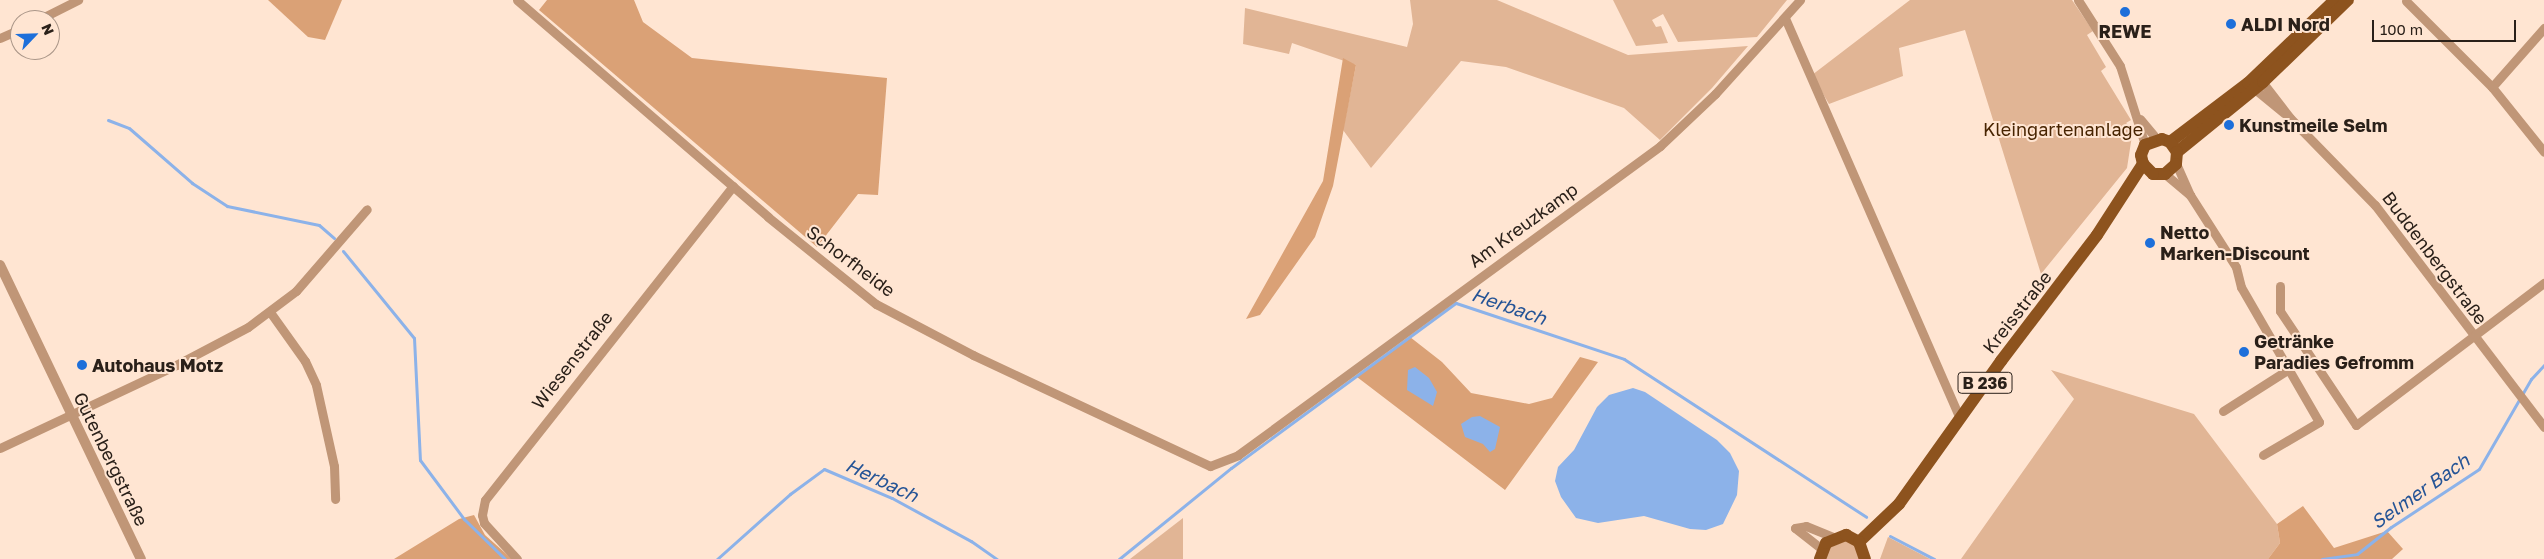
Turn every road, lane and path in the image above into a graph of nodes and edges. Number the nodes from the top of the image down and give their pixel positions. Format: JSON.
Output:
{"nodes":[{"id":1,"x":78,"y":0,"type":"edge"},
{"id":2,"x":517,"y":0,"type":"edge"},
{"id":3,"x":1800,"y":0,"type":"edge"},
{"id":4,"x":2078,"y":0,"type":"edge"},
{"id":5,"x":2335,"y":0,"type":"edge"},
{"id":6,"x":2348,"y":0,"type":"edge"},
{"id":7,"x":2406,"y":1,"type":"edge"},
{"id":8,"x":58,"y":10,"type":"edge"},
{"id":9,"x":1785,"y":18,"type":"junction"},
{"id":10,"x":2544,"y":28,"type":"edge"},
{"id":11,"x":2256,"y":83,"type":"junction"},
{"id":12,"x":2492,"y":86,"type":"junction"},
{"id":13,"x":2140,"y":119,"type":"junction"},
{"id":14,"x":2145,"y":145,"type":"junction"},
{"id":15,"x":2170,"y":149,"type":"junction"},
{"id":16,"x":2544,"y":152,"type":"edge"},
{"id":17,"x":2143,"y":164,"type":"junction"},
{"id":18,"x":2159,"y":174,"type":"junction"},
{"id":19,"x":733,"y":186,"type":"junction"},
{"id":20,"x":2126,"y":194,"type":"junction"},
{"id":21,"x":2190,"y":196,"type":"junction"},
{"id":22,"x":368,"y":209,"type":"dead end"},
{"id":23,"x":0,"y":265,"type":"edge"},
{"id":24,"x":2544,"y":283,"type":"edge"},
{"id":25,"x":2280,"y":286,"type":"dead end"},
{"id":26,"x":270,"y":312,"type":"junction"},
{"id":27,"x":2473,"y":335,"type":"junction"},
{"id":28,"x":2289,"y":369,"type":"junction"},
{"id":29,"x":2222,"y":411,"type":"dead end"},
{"id":30,"x":71,"y":414,"type":"junction"},
{"id":31,"x":1960,"y":418,"type":"junction"},
{"id":32,"x":2544,"y":426,"type":"edge"},
{"id":33,"x":0,"y":448,"type":"edge"},
{"id":34,"x":2263,"y":456,"type":"dead end"},
{"id":35,"x":1218,"y":466,"type":"joint"},
{"id":36,"x":335,"y":499,"type":"dead end"},
{"id":37,"x":1833,"y":538,"type":"junction"},
{"id":38,"x":1859,"y":542,"type":"junction"},
{"id":39,"x":1821,"y":554,"type":"edge"},
{"id":40,"x":141,"y":559,"type":"edge"},
{"id":41,"x":517,"y":559,"type":"edge"},
{"id":42,"x":1865,"y":559,"type":"edge"}],
"edges":[{"from":1,"to":8,"type":"street"},
{"from":2,"to":19,"type":"street","name":"Schorfheide"},
{"from":3,"to":9,"type":"street","name":"Am Kreuzkamp"},
{"from":4,"to":13,"type":"street"},
{"from":5,"to":11,"type":"main road","name":"Kreisstraße"},
{"from":6,"to":11,"type":"main road","name":"Kreisstraße"},
{"from":7,"to":12,"type":"street"},
{"from":9,"to":31,"type":"street"},
{"from":9,"to":35,"type":"street","name":"Am Kreuzkamp"},
{"from":10,"to":12,"type":"street"},
{"from":11,"to":15,"type":"main road","name":"Kreisstraße"},
{"from":11,"to":27,"type":"street","name":"Buddenbergstraße"},
{"from":12,"to":16,"type":"street"},
{"from":13,"to":14,"type":"street"},
{"from":13,"to":15,"type":"street"},
{"from":14,"to":15,"type":"main road","name":"Kreisstraße"},
{"from":14,"to":17,"type":"main road","name":"Kreisstraße"},
{"from":15,"to":18,"type":"main road","name":"Kreisstraße"},
{"from":15,"to":21,"type":"street"},
{"from":17,"to":18,"type":"main road"},
{"from":17,"to":20,"type":"main road","name":"Kreisstraße"},
{"from":18,"to":20,"type":"main road","name":"Kreisstraße","number":"B 236"},
{"from":18,"to":21,"type":"street"},
{"from":19,"to":35,"type":"street","name":"Schorfheide"},
{"from":19,"to":41,"type":"street","name":"Wiesenstraße"},
{"from":20,"to":31,"type":"main road","name":"Kreisstraße","number":"B 236"},
{"from":21,"to":28,"type":"street"},
{"from":22,"to":26,"type":"street"},
{"from":23,"to":30,"type":"street","name":"Gutenbergstraße"},
{"from":24,"to":27,"type":"street"},
{"from":25,"to":27,"type":"street"},
{"from":26,"to":30,"type":"street"},
{"from":26,"to":36,"type":"street"},
{"from":27,"to":32,"type":"street","name":"Buddenbergstraße"},
{"from":28,"to":29,"type":"street"},
{"from":28,"to":34,"type":"street"},
{"from":30,"to":33,"type":"street"},
{"from":30,"to":40,"type":"street","name":"Gutenbergstraße"},
{"from":31,"to":38,"type":"main road","name":"Kreisstraße","number":"B 236"},
{"from":37,"to":38,"type":"main road"},
{"from":37,"to":39,"type":"main road"},
{"from":37,"to":39,"type":"street"},
{"from":38,"to":42,"type":"main road"}]}
